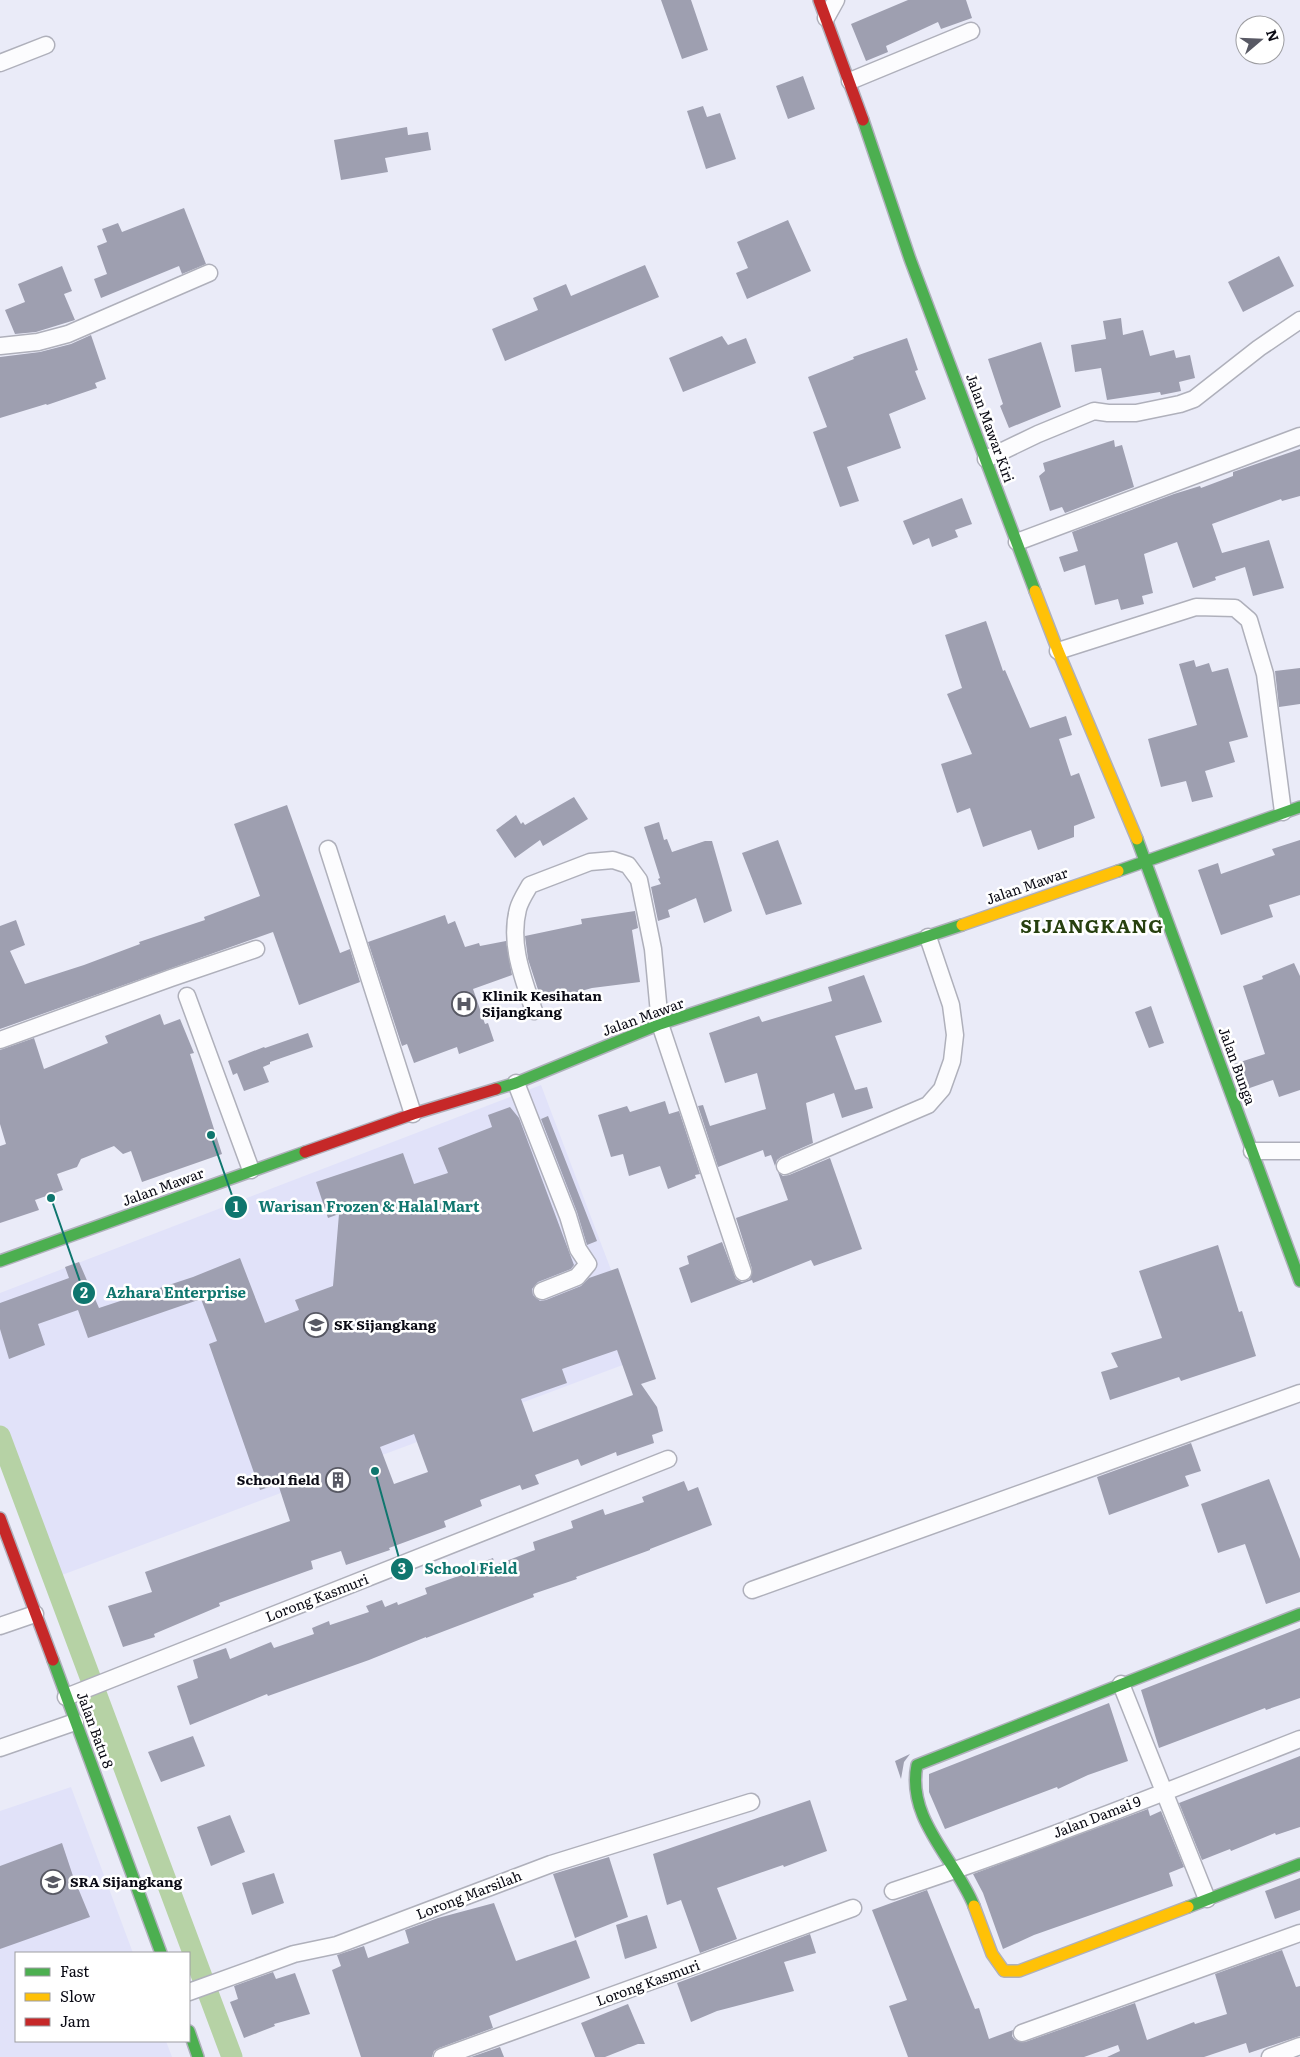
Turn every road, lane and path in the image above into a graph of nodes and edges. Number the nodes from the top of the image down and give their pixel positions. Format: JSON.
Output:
{"nodes":[{"id":1,"x":819,"y":0,"type":"edge"},
{"id":2,"x":836,"y":0,"type":"edge"},
{"id":3,"x":826,"y":18,"type":"junction"},
{"id":4,"x":971,"y":31,"type":"dead end"},
{"id":5,"x":46,"y":45,"type":"dead end"},
{"id":6,"x":0,"y":63,"type":"edge"},
{"id":7,"x":850,"y":81,"type":"junction"},
{"id":8,"x":210,"y":273,"type":"dead end"},
{"id":9,"x":1300,"y":320,"type":"edge"},
{"id":10,"x":0,"y":346,"type":"edge"},
{"id":11,"x":1300,"y":436,"type":"edge"},
{"id":12,"x":986,"y":459,"type":"junction"},
{"id":13,"x":1017,"y":542,"type":"junction"},
{"id":14,"x":1058,"y":651,"type":"junction"},
{"id":15,"x":1300,"y":807,"type":"edge"},
{"id":16,"x":1283,"y":812,"type":"junction"},
{"id":17,"x":328,"y":849,"type":"dead end"},
{"id":18,"x":1146,"y":862,"type":"junction"},
{"id":19,"x":928,"y":937,"type":"junction"},
{"id":20,"x":256,"y":949,"type":"dead end"},
{"id":21,"x":187,"y":996,"type":"dead end"},
{"id":22,"x":534,"y":1011,"type":"dead end"},
{"id":23,"x":660,"y":1024,"type":"junction"},
{"id":24,"x":0,"y":1040,"type":"edge"},
{"id":25,"x":516,"y":1083,"type":"junction"},
{"id":26,"x":413,"y":1114,"type":"junction"},
{"id":27,"x":1252,"y":1151,"type":"junction"},
{"id":28,"x":1300,"y":1151,"type":"edge"},
{"id":29,"x":785,"y":1166,"type":"dead end"},
{"id":30,"x":251,"y":1170,"type":"junction"},
{"id":31,"x":0,"y":1261,"type":"edge"},
{"id":32,"x":743,"y":1272,"type":"dead end"},
{"id":33,"x":1300,"y":1281,"type":"edge"},
{"id":34,"x":542,"y":1291,"type":"dead end"},
{"id":35,"x":1300,"y":1392,"type":"edge"},
{"id":36,"x":668,"y":1459,"type":"dead end"},
{"id":37,"x":0,"y":1518,"type":"edge"},
{"id":38,"x":752,"y":1590,"type":"dead end"},
{"id":39,"x":35,"y":1614,"type":"junction"},
{"id":40,"x":1300,"y":1614,"type":"edge"},
{"id":41,"x":0,"y":1626,"type":"edge"},
{"id":42,"x":1121,"y":1684,"type":"junction"},
{"id":43,"x":72,"y":1694,"type":"junction"},
{"id":44,"x":75,"y":1722,"type":"junction"},
{"id":45,"x":1300,"y":1739,"type":"edge"},
{"id":46,"x":0,"y":1748,"type":"edge"},
{"id":47,"x":1164,"y":1792,"type":"junction"},
{"id":48,"x":751,"y":1802,"type":"dead end"},
{"id":49,"x":1300,"y":1864,"type":"edge"},
{"id":50,"x":954,"y":1871,"type":"junction"},
{"id":51,"x":893,"y":1891,"type":"dead end"},
{"id":52,"x":1207,"y":1899,"type":"junction"},
{"id":53,"x":853,"y":1908,"type":"dead end"},
{"id":54,"x":1300,"y":1933,"type":"edge"},
{"id":55,"x":161,"y":1952,"type":"edge"},
{"id":56,"x":193,"y":1990,"type":"edge"},
{"id":57,"x":1022,"y":2033,"type":"dead end"},
{"id":58,"x":190,"y":2034,"type":"edge"},
{"id":59,"x":1300,"y":2046,"type":"edge"},
{"id":60,"x":198,"y":2057,"type":"edge"},
{"id":61,"x":442,"y":2057,"type":"edge"},
{"id":62,"x":1270,"y":2057,"type":"edge"}],
"edges":[{"from":1,"to":3,"type":"street","name":"Jalan Mawar Kiri"},
{"from":2,"to":3,"type":"street"},
{"from":3,"to":7,"type":"street","name":"Jalan Mawar Kiri"},
{"from":4,"to":7,"type":"street"},
{"from":5,"to":6,"type":"street"},
{"from":7,"to":12,"type":"street","name":"Jalan Mawar Kiri"},
{"from":8,"to":10,"type":"street"},
{"from":9,"to":12,"type":"street"},
{"from":11,"to":13,"type":"street"},
{"from":12,"to":13,"type":"street","name":"Jalan Mawar Kiri"},
{"from":13,"to":14,"type":"street","name":"Jalan Mawar Kiri"},
{"from":14,"to":16,"type":"street"},
{"from":14,"to":18,"type":"street","name":"Jalan Mawar Kiri"},
{"from":15,"to":16,"type":"street","name":"Jalan Mawar"},
{"from":16,"to":18,"type":"street","name":"Jalan Mawar"},
{"from":17,"to":26,"type":"street"},
{"from":18,"to":19,"type":"street","name":"Jalan Mawar"},
{"from":18,"to":27,"type":"street","name":"Jalan Bunga"},
{"from":19,"to":23,"type":"street","name":"Jalan Mawar"},
{"from":19,"to":29,"type":"street"},
{"from":20,"to":24,"type":"street"},
{"from":21,"to":30,"type":"street"},
{"from":22,"to":23,"type":"street"},
{"from":23,"to":25,"type":"street","name":"Jalan Mawar"},
{"from":23,"to":32,"type":"street"},
{"from":25,"to":26,"type":"street","name":"Jalan Mawar"},
{"from":25,"to":34,"type":"street"},
{"from":26,"to":30,"type":"street","name":"Jalan Mawar"},
{"from":27,"to":28,"type":"street"},
{"from":27,"to":33,"type":"street","name":"Jalan Bunga"},
{"from":30,"to":31,"type":"street","name":"Jalan Mawar"},
{"from":35,"to":38,"type":"street"},
{"from":36,"to":43,"type":"street","name":"Lorong Kasmuri"},
{"from":37,"to":39,"type":"street","name":"Jalan Batu 8"},
{"from":39,"to":41,"type":"street"},
{"from":39,"to":43,"type":"street","name":"Jalan Batu 8"},
{"from":40,"to":42,"type":"street"},
{"from":42,"to":47,"type":"street"},
{"from":42,"to":50,"type":"street"},
{"from":43,"to":44,"type":"street","name":"Jalan Batu 8"},
{"from":44,"to":46,"type":"street"},
{"from":44,"to":55,"type":"street","name":"Jalan Batu 8"},
{"from":45,"to":47,"type":"street","name":"Jalan Damai 9"},
{"from":47,"to":50,"type":"street","name":"Jalan Damai 9"},
{"from":47,"to":52,"type":"street"},
{"from":48,"to":56,"type":"street","name":"Lorong Marsilah"},
{"from":49,"to":52,"type":"street"},
{"from":50,"to":51,"type":"street","name":"Jalan Damai 9"},
{"from":50,"to":52,"type":"street"},
{"from":53,"to":61,"type":"street","name":"Lorong Kasmuri"},
{"from":54,"to":57,"type":"street"},
{"from":58,"to":60,"type":"street"},
{"from":59,"to":62,"type":"street"}]}
